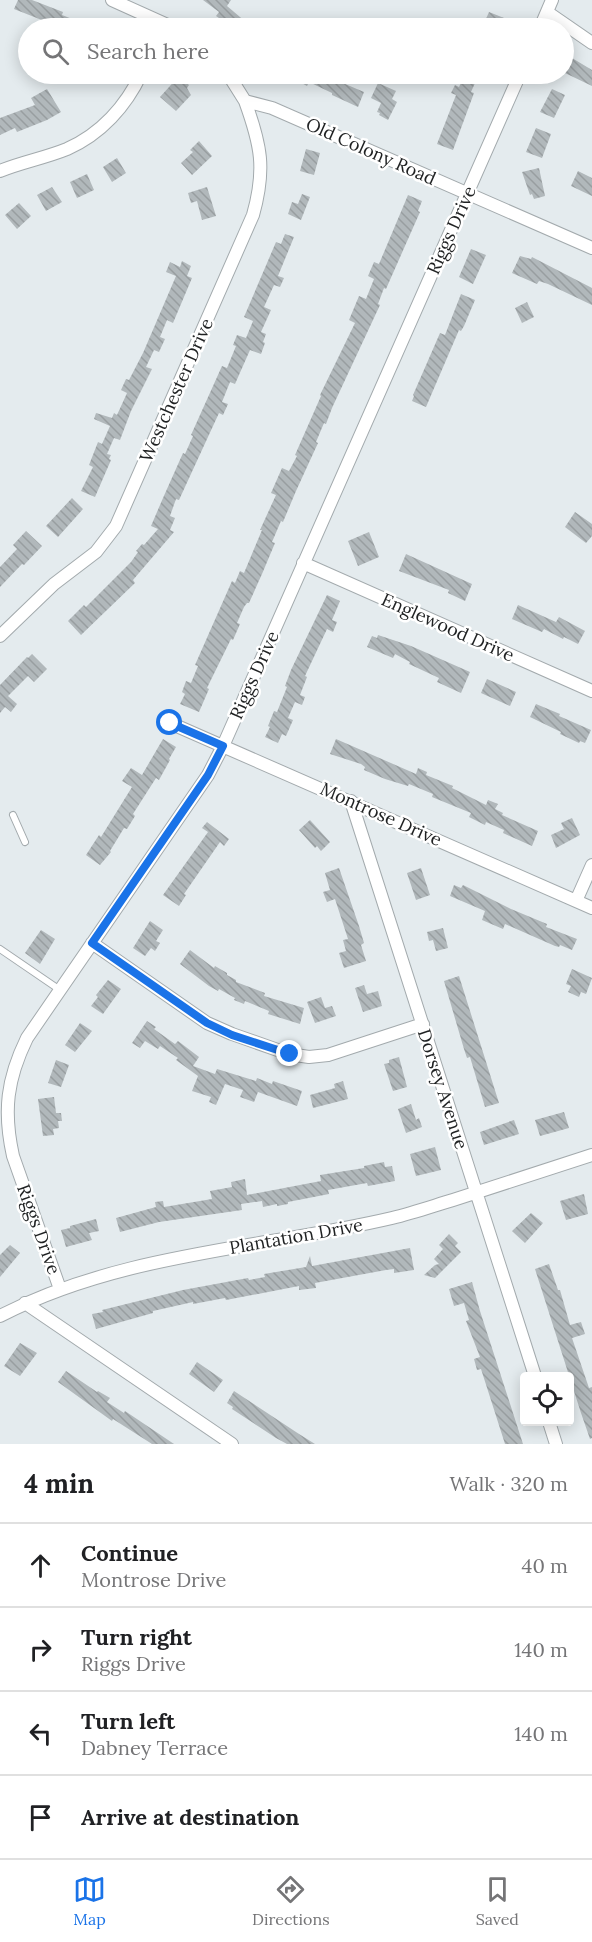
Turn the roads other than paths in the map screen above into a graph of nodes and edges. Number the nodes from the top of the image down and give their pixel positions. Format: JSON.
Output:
{"nodes":[{"id":1,"x":112,"y":0,"type":"edge"},
{"id":2,"x":552,"y":0,"type":"edge"},
{"id":3,"x":547,"y":12,"type":"junction"},
{"id":4,"x":149,"y":18,"type":"edge"},
{"id":5,"x":544,"y":18,"type":"edge"},
{"id":6,"x":556,"y":18,"type":"edge"},
{"id":7,"x":574,"y":31,"type":"edge"},
{"id":8,"x":592,"y":43,"type":"edge"},
{"id":9,"x":136,"y":84,"type":"edge"},
{"id":10,"x":234,"y":84,"type":"edge"},
{"id":11,"x":516,"y":84,"type":"edge"},
{"id":12,"x":245,"y":101,"type":"junction"},
{"id":13,"x":0,"y":171,"type":"edge"},
{"id":14,"x":467,"y":193,"type":"junction"},
{"id":15,"x":592,"y":248,"type":"edge"},
{"id":16,"x":303,"y":563,"type":"junction"},
{"id":17,"x":0,"y":636,"type":"edge"},
{"id":18,"x":592,"y":691,"type":"edge"},
{"id":19,"x":170,"y":723,"type":"dead end"},
{"id":20,"x":223,"y":746,"type":"junction"},
{"id":21,"x":351,"y":801,"type":"junction"},
{"id":22,"x":13,"y":815,"type":"dead end"},
{"id":23,"x":25,"y":842,"type":"dead end"},
{"id":24,"x":592,"y":865,"type":"edge"},
{"id":25,"x":576,"y":901,"type":"junction"},
{"id":26,"x":592,"y":908,"type":"edge"},
{"id":27,"x":92,"y":943,"type":"junction"},
{"id":28,"x":0,"y":949,"type":"edge"},
{"id":29,"x":60,"y":990,"type":"junction"},
{"id":30,"x":423,"y":1024,"type":"junction"},
{"id":31,"x":5,"y":1086,"type":"edge"},
{"id":32,"x":3,"y":1115,"type":"edge"},
{"id":33,"x":592,"y":1155,"type":"edge"},
{"id":34,"x":476,"y":1192,"type":"junction"},
{"id":35,"x":60,"y":1289,"type":"junction"},
{"id":36,"x":25,"y":1303,"type":"junction"},
{"id":37,"x":0,"y":1316,"type":"edge"},
{"id":38,"x":533,"y":1372,"type":"edge"},
{"id":39,"x":550,"y":1426,"type":"edge"},
{"id":40,"x":232,"y":1444,"type":"edge"},
{"id":41,"x":556,"y":1444,"type":"edge"}],
"edges":[{"from":1,"to":4,"type":"street"},
{"from":2,"to":3,"type":"street"},
{"from":3,"to":5,"type":"street"},
{"from":3,"to":6,"type":"street"},
{"from":7,"to":8,"type":"street"},
{"from":9,"to":13,"type":"street"},
{"from":10,"to":12,"type":"street"},
{"from":11,"to":14,"type":"street","name":"Riggs Drive"},
{"from":12,"to":14,"type":"street","name":"Old Colony Road"},
{"from":12,"to":17,"type":"street","name":"Westchester Drive"},
{"from":14,"to":15,"type":"street","name":"Old Colony Road"},
{"from":14,"to":16,"type":"street","name":"Riggs Drive"},
{"from":16,"to":18,"type":"street","name":"Englewood Drive"},
{"from":16,"to":20,"type":"street","name":"Riggs Drive"},
{"from":19,"to":20,"type":"street","name":"Montrose Drive"},
{"from":20,"to":21,"type":"street","name":"Montrose Drive"},
{"from":20,"to":27,"type":"street","name":"Riggs Drive"},
{"from":21,"to":25,"type":"street","name":"Montrose Drive"},
{"from":21,"to":30,"type":"street","name":"Dorsey Avenue"},
{"from":22,"to":23,"type":"lane"},
{"from":24,"to":25,"type":"street"},
{"from":25,"to":26,"type":"street","name":"Montrose Drive"},
{"from":27,"to":29,"type":"street","name":"Riggs Drive"},
{"from":27,"to":30,"type":"street"},
{"from":28,"to":29,"type":"lane"},
{"from":29,"to":31,"type":"street","name":"Riggs Drive"},
{"from":30,"to":34,"type":"street","name":"Dorsey Avenue"},
{"from":31,"to":32,"type":"street","name":"Riggs Drive"},
{"from":32,"to":35,"type":"street","name":"Riggs Drive"},
{"from":33,"to":34,"type":"street","name":"Plantation Drive"},
{"from":34,"to":35,"type":"street","name":"Plantation Drive"},
{"from":34,"to":38,"type":"street","name":"Dorsey Avenue"},
{"from":35,"to":36,"type":"street","name":"Plantation Drive"},
{"from":36,"to":37,"type":"street","name":"Plantation Drive"},
{"from":36,"to":40,"type":"street"},
{"from":39,"to":41,"type":"street"}]}
